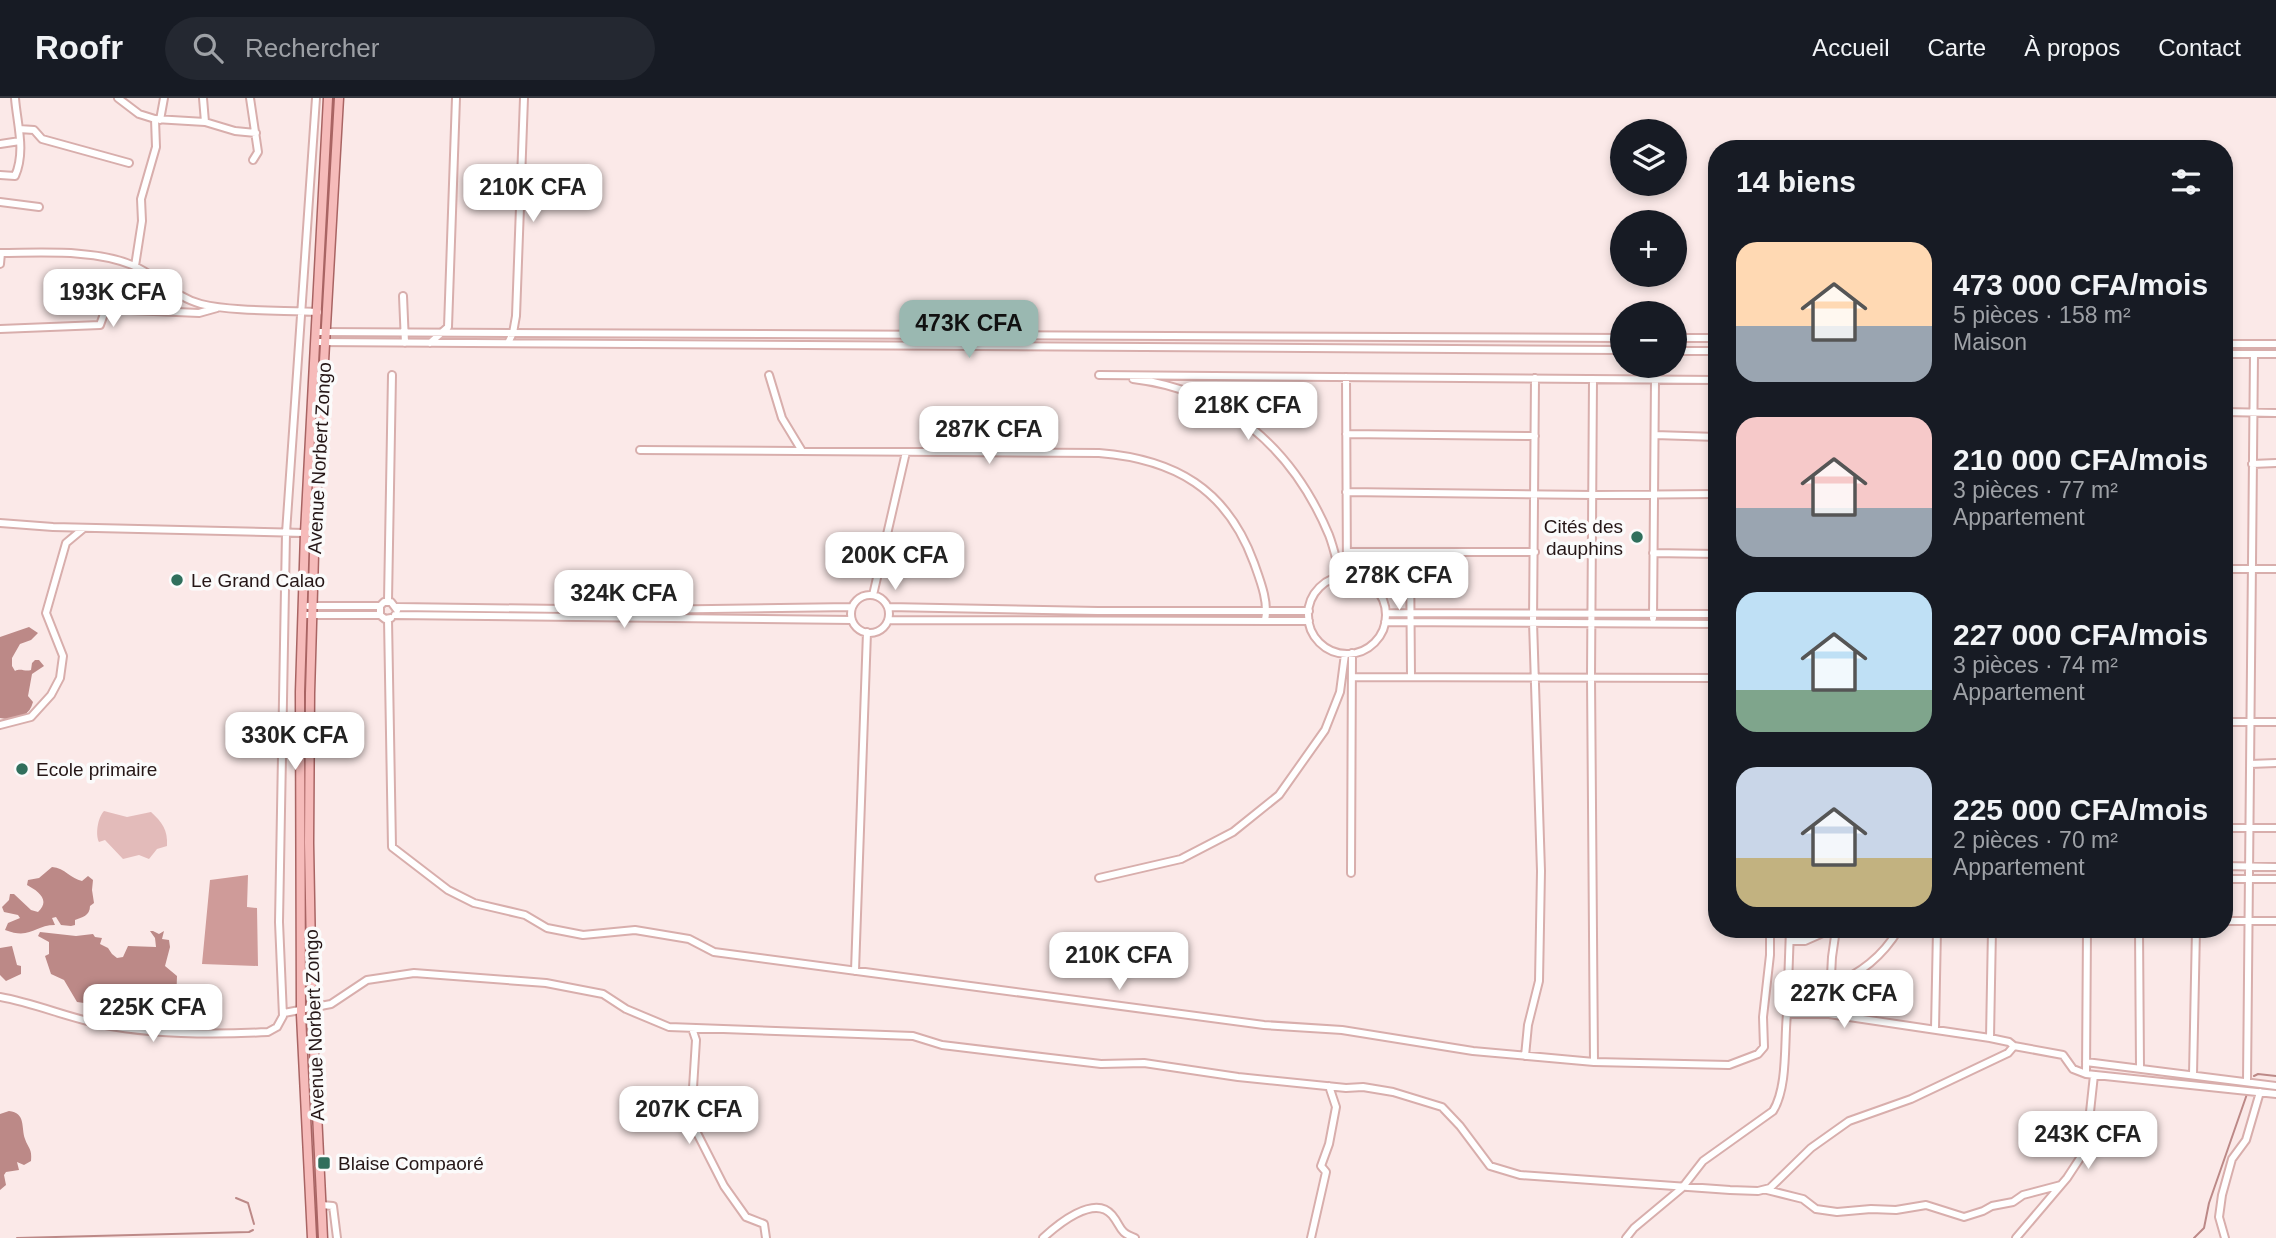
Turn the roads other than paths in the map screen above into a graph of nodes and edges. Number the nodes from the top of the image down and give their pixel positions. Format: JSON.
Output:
{"nodes":[{"id":1,"x":15,"y":98,"type":"edge"},
{"id":2,"x":118,"y":98,"type":"edge"},
{"id":3,"x":164,"y":98,"type":"edge"},
{"id":4,"x":203,"y":98,"type":"edge"},
{"id":5,"x":250,"y":98,"type":"edge"},
{"id":6,"x":316,"y":98,"type":"edge"},
{"id":7,"x":328,"y":98,"type":"edge"},
{"id":8,"x":339,"y":98,"type":"edge"},
{"id":9,"x":456,"y":98,"type":"edge"},
{"id":10,"x":524,"y":98,"type":"edge"},
{"id":11,"x":157,"y":120,"type":"junction"},
{"id":12,"x":205,"y":122,"type":"junction"},
{"id":13,"x":19,"y":129,"type":"junction"},
{"id":14,"x":256,"y":133,"type":"junction"},
{"id":15,"x":20,"y":141,"type":"junction"},
{"id":16,"x":0,"y":144,"type":"edge"},
{"id":17,"x":253,"y":160,"type":"dead end"},
{"id":18,"x":129,"y":163,"type":"dead end"},
{"id":19,"x":0,"y":175,"type":"edge"},
{"id":20,"x":0,"y":202,"type":"edge"},
{"id":21,"x":39,"y":207,"type":"dead end"},
{"id":22,"x":0,"y":253,"type":"edge"},
{"id":23,"x":0,"y":264,"type":"edge"},
{"id":24,"x":135,"y":266,"type":"junction"},
{"id":25,"x":403,"y":296,"type":"dead end"},
{"id":26,"x":219,"y":307,"type":"junction"},
{"id":27,"x":303,"y":312,"type":"junction"},
{"id":28,"x":318,"y":312,"type":"junction"},
{"id":29,"x":0,"y":329,"type":"edge"},
{"id":30,"x":322,"y":332,"type":"junction"},
{"id":31,"x":404,"y":332,"type":"junction"},
{"id":32,"x":444,"y":332,"type":"junction"},
{"id":33,"x":513,"y":333,"type":"junction"},
{"id":34,"x":1610,"y":338,"type":"edge"},
{"id":35,"x":1687,"y":338,"type":"edge"},
{"id":36,"x":1708,"y":338,"type":"edge"},
{"id":37,"x":321,"y":342,"type":"junction"},
{"id":38,"x":405,"y":343,"type":"junction"},
{"id":39,"x":430,"y":343,"type":"junction"},
{"id":40,"x":508,"y":343,"type":"junction"},
{"id":41,"x":2233,"y":344,"type":"edge"},
{"id":42,"x":2276,"y":344,"type":"edge"},
{"id":43,"x":1610,"y":350,"type":"edge"},
{"id":44,"x":1687,"y":351,"type":"edge"},
{"id":45,"x":1708,"y":351,"type":"edge"},
{"id":46,"x":2233,"y":354,"type":"edge"},
{"id":47,"x":2254,"y":354,"type":"junction"},
{"id":48,"x":2276,"y":354,"type":"edge"},
{"id":49,"x":392,"y":375,"type":"dead end"},
{"id":50,"x":769,"y":375,"type":"dead end"},
{"id":51,"x":1346,"y":377,"type":"junction"},
{"id":52,"x":1535,"y":378,"type":"junction"},
{"id":53,"x":1594,"y":379,"type":"junction"},
{"id":54,"x":1655,"y":379,"type":"junction"},
{"id":55,"x":1708,"y":380,"type":"edge"},
{"id":56,"x":2233,"y":412,"type":"edge"},
{"id":57,"x":2253,"y":412,"type":"junction"},
{"id":58,"x":2276,"y":413,"type":"edge"},
{"id":59,"x":1346,"y":434,"type":"junction"},
{"id":60,"x":1655,"y":435,"type":"junction"},
{"id":61,"x":1535,"y":436,"type":"junction"},
{"id":62,"x":1708,"y":436,"type":"edge"},
{"id":63,"x":640,"y":450,"type":"dead end"},
{"id":64,"x":802,"y":451,"type":"junction"},
{"id":65,"x":906,"y":452,"type":"junction"},
{"id":66,"x":2276,"y":463,"type":"edge"},
{"id":67,"x":2252,"y":464,"type":"junction"},
{"id":68,"x":1346,"y":492,"type":"junction"},
{"id":69,"x":1535,"y":494,"type":"junction"},
{"id":70,"x":1655,"y":494,"type":"junction"},
{"id":71,"x":1708,"y":494,"type":"edge"},
{"id":72,"x":1593,"y":495,"type":"junction"},
{"id":73,"x":0,"y":523,"type":"edge"},
{"id":74,"x":84,"y":528,"type":"junction"},
{"id":75,"x":286,"y":533,"type":"junction"},
{"id":76,"x":305,"y":533,"type":"junction"},
{"id":77,"x":1347,"y":552,"type":"junction"},
{"id":78,"x":1410,"y":552,"type":"junction"},
{"id":79,"x":1535,"y":552,"type":"junction"},
{"id":80,"x":1653,"y":553,"type":"junction"},
{"id":81,"x":1708,"y":554,"type":"edge"},
{"id":82,"x":2233,"y":569,"type":"edge"},
{"id":83,"x":2252,"y":569,"type":"junction"},
{"id":84,"x":2276,"y":569,"type":"edge"},
{"id":85,"x":1344,"y":577,"type":"junction"},
{"id":86,"x":873,"y":595,"type":"junction"},
{"id":87,"x":388,"y":601,"type":"junction"},
{"id":88,"x":308,"y":606,"type":"junction"},
{"id":89,"x":380,"y":606,"type":"junction"},
{"id":90,"x":852,"y":607,"type":"junction"},
{"id":91,"x":888,"y":607,"type":"junction"},
{"id":92,"x":1267,"y":611,"type":"junction"},
{"id":93,"x":1308,"y":611,"type":"junction"},
{"id":94,"x":641,"y":613,"type":"junction"},
{"id":95,"x":1386,"y":613,"type":"junction"},
{"id":96,"x":1411,"y":613,"type":"junction"},
{"id":97,"x":393,"y":614,"type":"junction"},
{"id":98,"x":1533,"y":614,"type":"junction"},
{"id":99,"x":1592,"y":614,"type":"junction"},
{"id":100,"x":1708,"y":614,"type":"edge"},
{"id":101,"x":307,"y":615,"type":"junction"},
{"id":102,"x":380,"y":615,"type":"junction"},
{"id":103,"x":1098,"y":615,"type":"junction"},
{"id":104,"x":1653,"y":615,"type":"junction"},
{"id":105,"x":852,"y":620,"type":"junction"},
{"id":106,"x":888,"y":620,"type":"junction"},
{"id":107,"x":1265,"y":620,"type":"junction"},
{"id":108,"x":1309,"y":621,"type":"junction"},
{"id":109,"x":1385,"y":622,"type":"junction"},
{"id":110,"x":1410,"y":622,"type":"junction"},
{"id":111,"x":1533,"y":622,"type":"junction"},
{"id":112,"x":1592,"y":623,"type":"junction"},
{"id":113,"x":1653,"y":624,"type":"junction"},
{"id":114,"x":1708,"y":624,"type":"edge"},
{"id":115,"x":867,"y":632,"type":"junction"},
{"id":116,"x":1348,"y":654,"type":"junction"},
{"id":117,"x":1352,"y":677,"type":"junction"},
{"id":118,"x":1411,"y":677,"type":"junction"},
{"id":119,"x":1591,"y":677,"type":"junction"},
{"id":120,"x":1534,"y":678,"type":"junction"},
{"id":121,"x":1708,"y":678,"type":"edge"},
{"id":122,"x":2233,"y":722,"type":"edge"},
{"id":123,"x":2250,"y":722,"type":"junction"},
{"id":124,"x":2276,"y":723,"type":"edge"},
{"id":125,"x":0,"y":726,"type":"edge"},
{"id":126,"x":2276,"y":763,"type":"edge"},
{"id":127,"x":2250,"y":764,"type":"junction"},
{"id":128,"x":2233,"y":828,"type":"edge"},
{"id":129,"x":2250,"y":828,"type":"junction"},
{"id":130,"x":2276,"y":828,"type":"edge"},
{"id":131,"x":2233,"y":866,"type":"edge"},
{"id":132,"x":2250,"y":867,"type":"junction"},
{"id":133,"x":2276,"y":867,"type":"edge"},
{"id":134,"x":1351,"y":873,"type":"dead end"},
{"id":135,"x":1099,"y":878,"type":"dead end"},
{"id":136,"x":2233,"y":878,"type":"edge"},
{"id":137,"x":2249,"y":879,"type":"junction"},
{"id":138,"x":2276,"y":879,"type":"edge"},
{"id":139,"x":2233,"y":921,"type":"edge"},
{"id":140,"x":2249,"y":921,"type":"junction"},
{"id":141,"x":2276,"y":921,"type":"edge"},
{"id":142,"x":1770,"y":938,"type":"edge"},
{"id":143,"x":1812,"y":938,"type":"edge"},
{"id":144,"x":1834,"y":938,"type":"edge"},
{"id":145,"x":1894,"y":938,"type":"edge"},
{"id":146,"x":1937,"y":938,"type":"edge"},
{"id":147,"x":1992,"y":938,"type":"edge"},
{"id":148,"x":2087,"y":938,"type":"edge"},
{"id":149,"x":2139,"y":938,"type":"edge"},
{"id":150,"x":2196,"y":938,"type":"edge"},
{"id":151,"x":1790,"y":941,"type":"joint"},
{"id":152,"x":856,"y":971,"type":"junction"},
{"id":153,"x":1831,"y":986,"type":"junction"},
{"id":154,"x":0,"y":998,"type":"edge"},
{"id":155,"x":312,"y":1008,"type":"junction"},
{"id":156,"x":301,"y":1010,"type":"junction"},
{"id":157,"x":284,"y":1013,"type":"junction"},
{"id":158,"x":1787,"y":1014,"type":"junction"},
{"id":159,"x":1829,"y":1014,"type":"junction"},
{"id":160,"x":692,"y":1028,"type":"junction"},
{"id":161,"x":1935,"y":1029,"type":"junction"},
{"id":162,"x":1990,"y":1038,"type":"junction"},
{"id":163,"x":2014,"y":1046,"type":"junction"},
{"id":164,"x":1525,"y":1056,"type":"junction"},
{"id":165,"x":1594,"y":1062,"type":"junction"},
{"id":166,"x":2086,"y":1062,"type":"junction"},
{"id":167,"x":2140,"y":1068,"type":"junction"},
{"id":168,"x":2090,"y":1074,"type":"junction"},
{"id":169,"x":2193,"y":1075,"type":"junction"},
{"id":170,"x":2247,"y":1082,"type":"junction"},
{"id":171,"x":1329,"y":1086,"type":"junction"},
{"id":172,"x":2276,"y":1086,"type":"edge"},
{"id":173,"x":2260,"y":1092,"type":"junction"},
{"id":174,"x":2276,"y":1094,"type":"edge"},
{"id":175,"x":2061,"y":1185,"type":"junction"},
{"id":176,"x":1682,"y":1188,"type":"junction"},
{"id":177,"x":1765,"y":1189,"type":"junction"},
{"id":178,"x":321,"y":1205,"type":"junction"},
{"id":179,"x":312,"y":1238,"type":"edge"},
{"id":180,"x":323,"y":1238,"type":"edge"},
{"id":181,"x":337,"y":1238,"type":"edge"},
{"id":182,"x":766,"y":1238,"type":"edge"},
{"id":183,"x":1043,"y":1238,"type":"edge"},
{"id":184,"x":1135,"y":1238,"type":"edge"},
{"id":185,"x":1311,"y":1238,"type":"edge"},
{"id":186,"x":1626,"y":1238,"type":"edge"},
{"id":187,"x":2016,"y":1238,"type":"edge"},
{"id":188,"x":2225,"y":1238,"type":"edge"}],
"edges":[{"from":1,"to":13,"type":"street"},
{"from":2,"to":11,"type":"street"},
{"from":3,"to":11,"type":"street"},
{"from":4,"to":12,"type":"street"},
{"from":5,"to":14,"type":"street"},
{"from":6,"to":27,"type":"street"},
{"from":7,"to":28,"type":"main road","name":"Avenue Norbert Zongo"},
{"from":8,"to":30,"type":"main road","name":"Avenue Norbert Zongo"},
{"from":9,"to":32,"type":"street"},
{"from":10,"to":33,"type":"street"},
{"from":11,"to":12,"type":"street"},
{"from":11,"to":24,"type":"street"},
{"from":12,"to":14,"type":"street"},
{"from":13,"to":15,"type":"street"},
{"from":13,"to":18,"type":"street"},
{"from":14,"to":17,"type":"street"},
{"from":15,"to":16,"type":"street"},
{"from":15,"to":19,"type":"street"},
{"from":20,"to":21,"type":"street"},
{"from":22,"to":23,"type":"street"},
{"from":22,"to":24,"type":"street"},
{"from":24,"to":26,"type":"street"},
{"from":25,"to":31,"type":"street"},
{"from":26,"to":27,"type":"street"},
{"from":26,"to":29,"type":"street"},
{"from":27,"to":28,"type":"street"},
{"from":27,"to":75,"type":"street"},
{"from":28,"to":30,"type":"main road","name":"Avenue Norbert Zongo"},
{"from":30,"to":31,"type":"street"},
{"from":30,"to":37,"type":"main road","name":"Avenue Norbert Zongo"},
{"from":31,"to":32,"type":"street"},
{"from":31,"to":38,"type":"street"},
{"from":32,"to":33,"type":"street"},
{"from":32,"to":39,"type":"street"},
{"from":33,"to":34,"type":"street"},
{"from":33,"to":40,"type":"street"},
{"from":35,"to":36,"type":"street"},
{"from":37,"to":38,"type":"street"},
{"from":37,"to":76,"type":"main road","name":"Avenue Norbert Zongo"},
{"from":37,"to":88,"type":"main road","name":"Avenue Norbert Zongo"},
{"from":38,"to":39,"type":"street"},
{"from":39,"to":40,"type":"street"},
{"from":40,"to":43,"type":"street"},
{"from":41,"to":42,"type":"street"},
{"from":44,"to":45,"type":"street"},
{"from":46,"to":47,"type":"street"},
{"from":47,"to":48,"type":"street"},
{"from":47,"to":57,"type":"street"},
{"from":49,"to":87,"type":"street"},
{"from":50,"to":64,"type":"street"},
{"from":51,"to":52,"type":"street"},
{"from":51,"to":59,"type":"street"},
{"from":51,"to":85,"type":"street"},
{"from":52,"to":53,"type":"street"},
{"from":52,"to":61,"type":"street"},
{"from":53,"to":54,"type":"street"},
{"from":53,"to":72,"type":"street"},
{"from":54,"to":55,"type":"street"},
{"from":54,"to":60,"type":"street"},
{"from":56,"to":57,"type":"street"},
{"from":57,"to":58,"type":"street"},
{"from":57,"to":67,"type":"street"},
{"from":59,"to":61,"type":"street"},
{"from":59,"to":68,"type":"street"},
{"from":60,"to":62,"type":"street"},
{"from":60,"to":70,"type":"street"},
{"from":61,"to":69,"type":"street"},
{"from":63,"to":64,"type":"street"},
{"from":64,"to":65,"type":"street"},
{"from":65,"to":86,"type":"street"},
{"from":65,"to":92,"type":"street"},
{"from":66,"to":67,"type":"street"},
{"from":67,"to":83,"type":"street"},
{"from":68,"to":69,"type":"street"},
{"from":68,"to":77,"type":"street"},
{"from":69,"to":72,"type":"street"},
{"from":69,"to":79,"type":"street"},
{"from":70,"to":71,"type":"street"},
{"from":70,"to":72,"type":"street"},
{"from":70,"to":80,"type":"street"},
{"from":72,"to":99,"type":"street"},
{"from":73,"to":74,"type":"street"},
{"from":74,"to":75,"type":"street"},
{"from":74,"to":125,"type":"street"},
{"from":75,"to":76,"type":"street"},
{"from":75,"to":157,"type":"street"},
{"from":76,"to":88,"type":"main road","name":"Avenue Norbert Zongo"},
{"from":77,"to":78,"type":"street"},
{"from":77,"to":85,"type":"street"},
{"from":78,"to":79,"type":"street"},
{"from":78,"to":96,"type":"street"},
{"from":79,"to":98,"type":"street"},
{"from":80,"to":81,"type":"street"},
{"from":80,"to":104,"type":"street"},
{"from":82,"to":83,"type":"street"},
{"from":83,"to":84,"type":"street"},
{"from":83,"to":123,"type":"street"},
{"from":85,"to":93,"type":"street"},
{"from":85,"to":95,"type":"street"},
{"from":86,"to":90,"type":"street"},
{"from":86,"to":91,"type":"street"},
{"from":87,"to":89,"type":"street"},
{"from":87,"to":97,"type":"street"},
{"from":88,"to":89,"type":"street"},
{"from":88,"to":101,"type":"main road","name":"Avenue Norbert Zongo"},
{"from":89,"to":102,"type":"street"},
{"from":90,"to":94,"type":"street"},
{"from":90,"to":105,"type":"street"},
{"from":91,"to":103,"type":"street"},
{"from":91,"to":106,"type":"street"},
{"from":92,"to":93,"type":"street"},
{"from":92,"to":103,"type":"street"},
{"from":92,"to":107,"type":"street"},
{"from":93,"to":108,"type":"street"},
{"from":94,"to":97,"type":"street"},
{"from":94,"to":105,"type":"street"},
{"from":95,"to":96,"type":"street"},
{"from":95,"to":109,"type":"street"},
{"from":96,"to":98,"type":"street"},
{"from":96,"to":110,"type":"street"},
{"from":97,"to":102,"type":"street"},
{"from":97,"to":152,"type":"street"},
{"from":98,"to":99,"type":"street"},
{"from":98,"to":111,"type":"street"},
{"from":99,"to":104,"type":"street"},
{"from":99,"to":112,"type":"street"},
{"from":100,"to":104,"type":"street"},
{"from":101,"to":102,"type":"street"},
{"from":101,"to":155,"type":"main road","name":"Avenue Norbert Zongo"},
{"from":101,"to":156,"type":"main road","name":"Avenue Norbert Zongo"},
{"from":103,"to":106,"type":"street"},
{"from":103,"to":107,"type":"street"},
{"from":104,"to":113,"type":"street"},
{"from":105,"to":115,"type":"street"},
{"from":106,"to":115,"type":"street"},
{"from":107,"to":108,"type":"street"},
{"from":108,"to":116,"type":"street"},
{"from":109,"to":110,"type":"street"},
{"from":109,"to":116,"type":"street"},
{"from":110,"to":111,"type":"street"},
{"from":110,"to":118,"type":"street"},
{"from":111,"to":112,"type":"street"},
{"from":111,"to":120,"type":"street"},
{"from":112,"to":113,"type":"street"},
{"from":112,"to":119,"type":"street"},
{"from":113,"to":114,"type":"street"},
{"from":115,"to":152,"type":"street"},
{"from":116,"to":117,"type":"street"},
{"from":116,"to":135,"type":"street"},
{"from":117,"to":118,"type":"street"},
{"from":117,"to":134,"type":"street"},
{"from":118,"to":120,"type":"street"},
{"from":119,"to":120,"type":"street"},
{"from":119,"to":121,"type":"street"},
{"from":119,"to":165,"type":"street"},
{"from":120,"to":164,"type":"street"},
{"from":122,"to":123,"type":"street"},
{"from":123,"to":124,"type":"street"},
{"from":123,"to":127,"type":"street"},
{"from":126,"to":127,"type":"street"},
{"from":127,"to":129,"type":"street"},
{"from":128,"to":129,"type":"street"},
{"from":129,"to":130,"type":"street"},
{"from":129,"to":132,"type":"street"},
{"from":131,"to":132,"type":"street"},
{"from":132,"to":133,"type":"street"},
{"from":132,"to":137,"type":"street"},
{"from":136,"to":137,"type":"street"},
{"from":137,"to":138,"type":"street"},
{"from":137,"to":140,"type":"street"},
{"from":139,"to":140,"type":"street"},
{"from":140,"to":141,"type":"street"},
{"from":140,"to":170,"type":"street"},
{"from":142,"to":165,"type":"street"},
{"from":143,"to":151,"type":"street"},
{"from":144,"to":153,"type":"street"},
{"from":145,"to":153,"type":"street"},
{"from":146,"to":161,"type":"street"},
{"from":147,"to":162,"type":"street"},
{"from":148,"to":166,"type":"street"},
{"from":149,"to":167,"type":"street"},
{"from":150,"to":169,"type":"street"},
{"from":151,"to":158,"type":"street"},
{"from":152,"to":164,"type":"street"},
{"from":153,"to":159,"type":"street"},
{"from":154,"to":157,"type":"street"},
{"from":155,"to":156,"type":"street"},
{"from":155,"to":160,"type":"street"},
{"from":155,"to":178,"type":"main road","name":"Avenue Norbert Zongo"},
{"from":156,"to":157,"type":"street"},
{"from":156,"to":179,"type":"main road","name":"Avenue Norbert Zongo"},
{"from":158,"to":159,"type":"street"},
{"from":158,"to":176,"type":"street"},
{"from":159,"to":161,"type":"street"},
{"from":160,"to":171,"type":"street"},
{"from":160,"to":182,"type":"street"},
{"from":161,"to":162,"type":"street"},
{"from":162,"to":163,"type":"street"},
{"from":163,"to":168,"type":"street"},
{"from":163,"to":177,"type":"street"},
{"from":164,"to":165,"type":"street"},
{"from":166,"to":167,"type":"street"},
{"from":166,"to":168,"type":"street"},
{"from":167,"to":169,"type":"street"},
{"from":168,"to":173,"type":"street"},
{"from":168,"to":175,"type":"street"},
{"from":169,"to":170,"type":"street"},
{"from":170,"to":172,"type":"street"},
{"from":171,"to":176,"type":"street"},
{"from":171,"to":185,"type":"street"},
{"from":173,"to":174,"type":"street"},
{"from":173,"to":188,"type":"street"},
{"from":175,"to":177,"type":"street"},
{"from":175,"to":187,"type":"street"},
{"from":176,"to":177,"type":"street"},
{"from":176,"to":186,"type":"street"},
{"from":178,"to":180,"type":"main road","name":"Avenue Norbert Zongo"},
{"from":178,"to":181,"type":"street"},
{"from":183,"to":184,"type":"street"}]}
